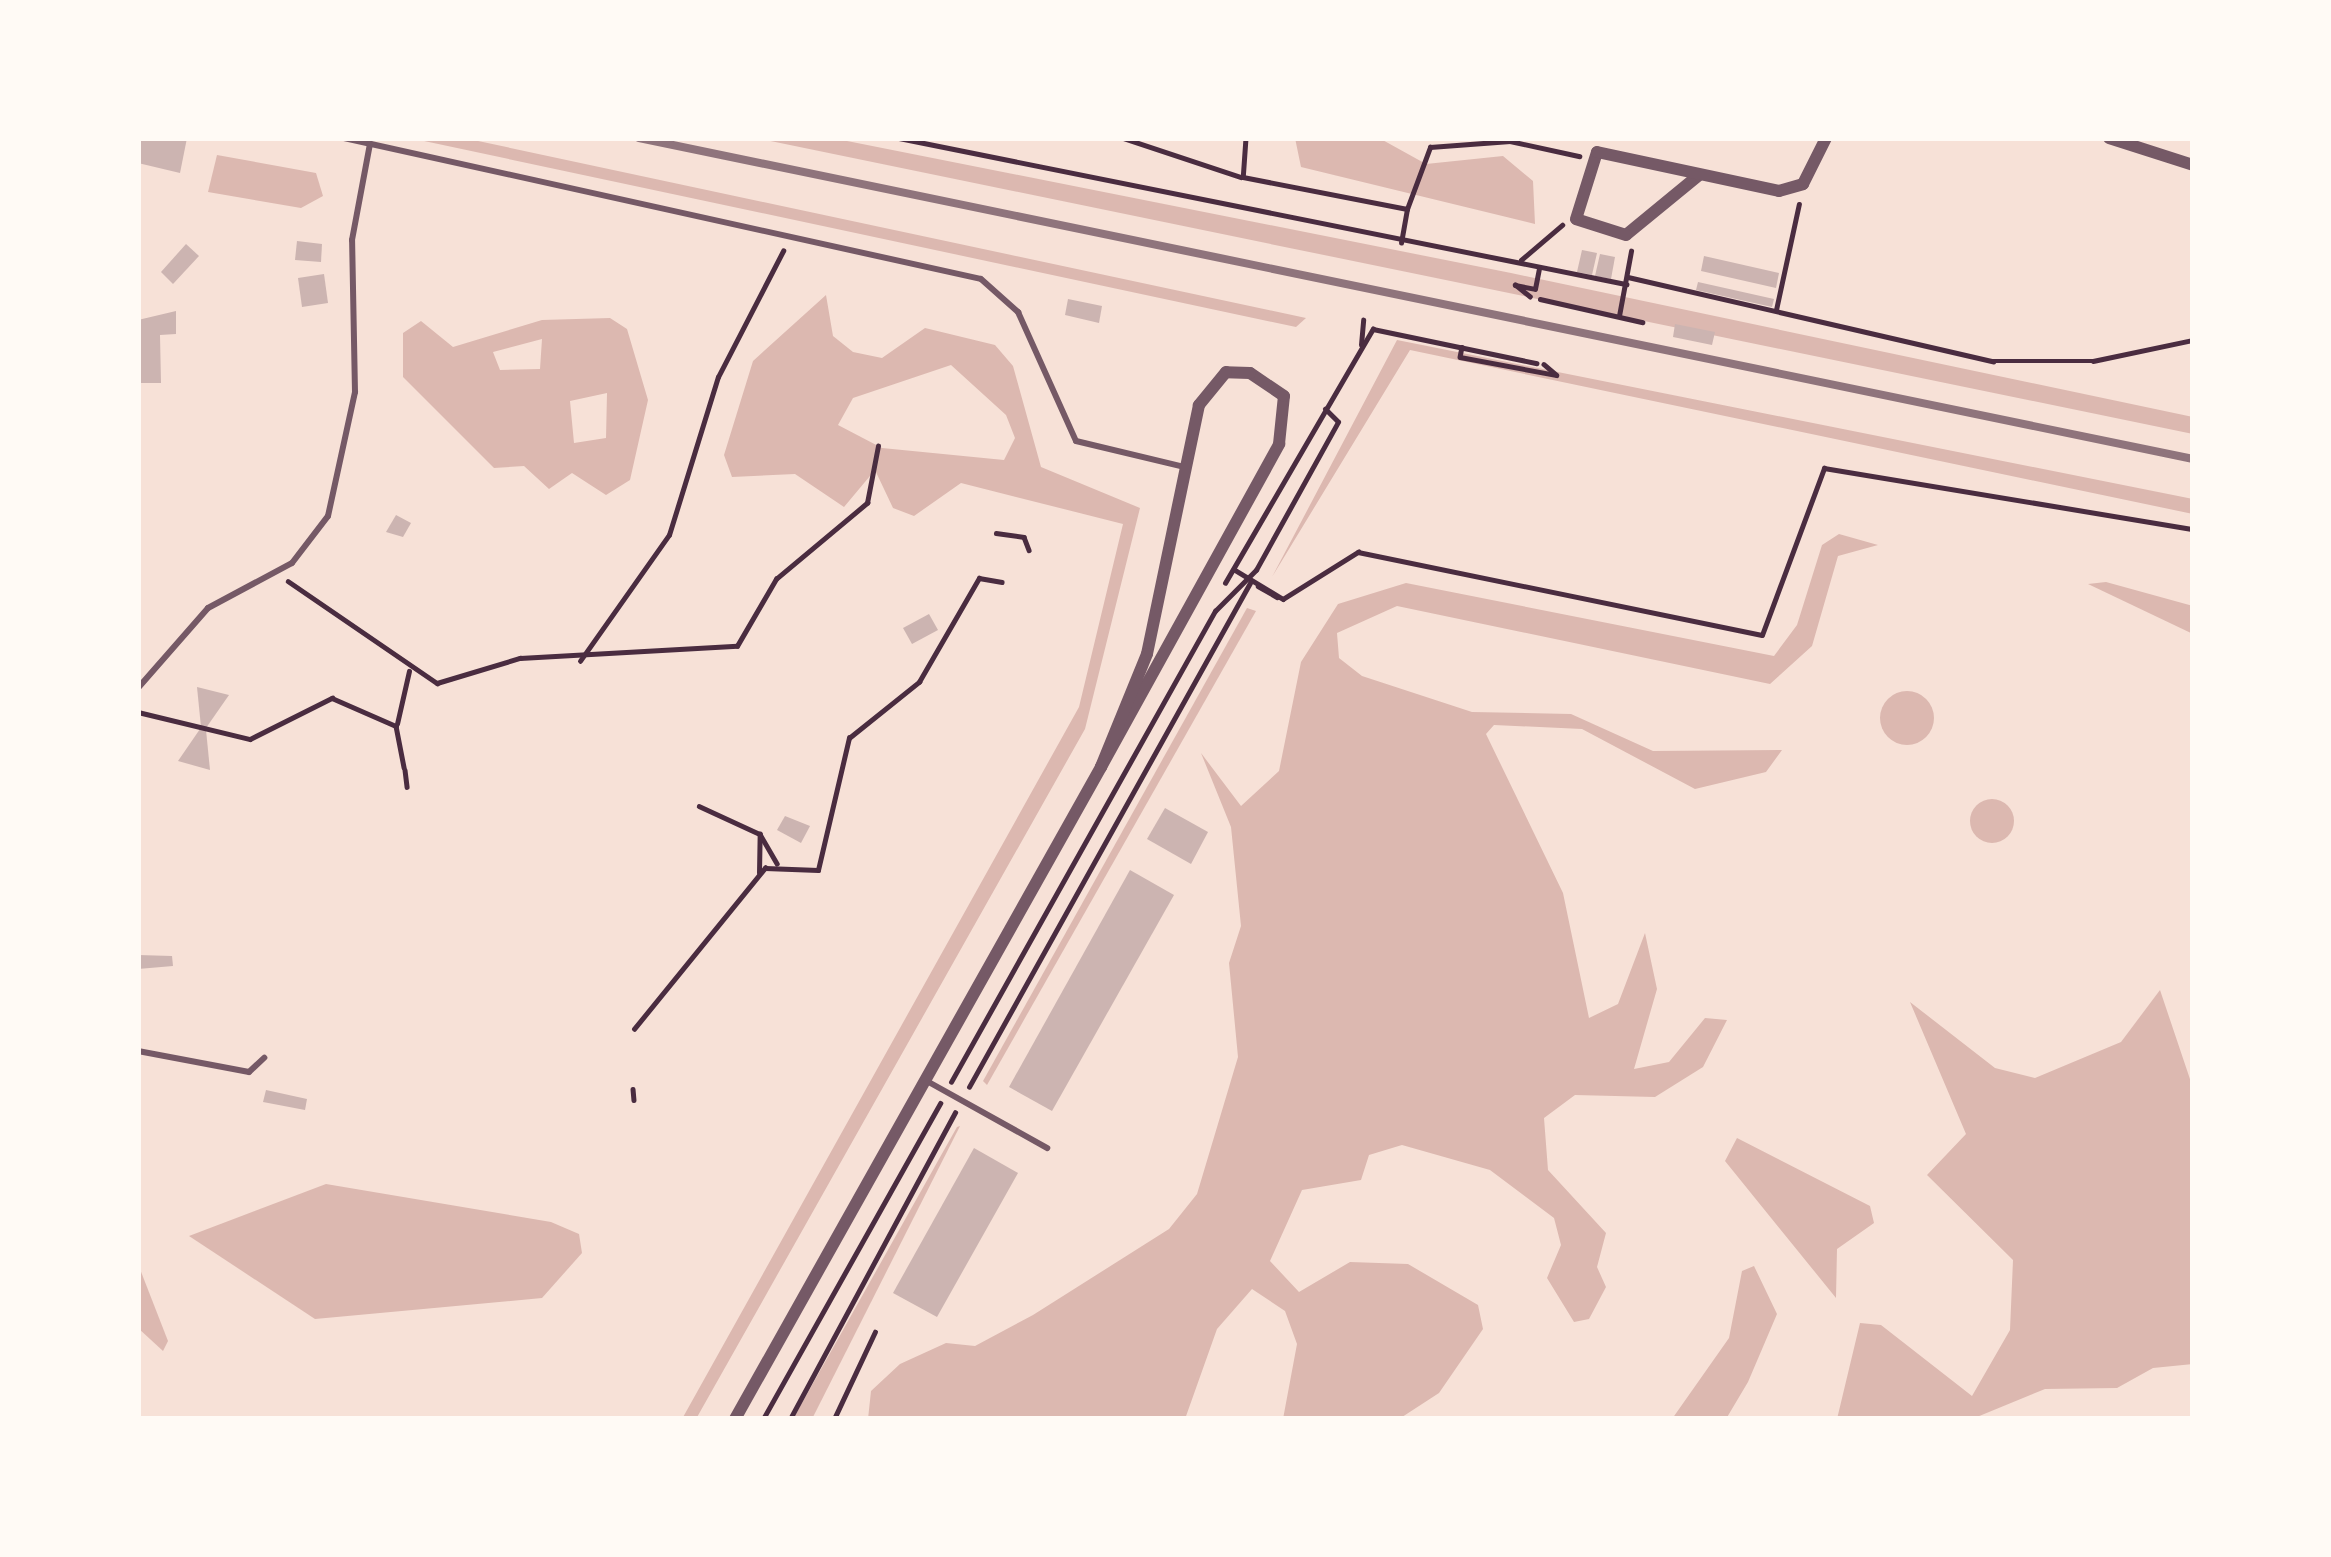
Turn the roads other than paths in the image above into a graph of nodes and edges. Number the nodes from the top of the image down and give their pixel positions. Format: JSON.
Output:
{"nodes":[{"id":1,"x":344,"y":138,"type":"edge"},
{"id":2,"x":1826,"y":138,"type":"edge"},
{"id":3,"x":2109,"y":138,"type":"edge"},
{"id":4,"x":370,"y":144,"type":"junction"},
{"id":5,"x":2193,"y":166,"type":"edge"},
{"id":6,"x":1700,"y":175,"type":"junction"},
{"id":7,"x":1184,"y":467,"type":"junction"},
{"id":8,"x":138,"y":688,"type":"edge"},
{"id":9,"x":1101,"y":767,"type":"junction"},
{"id":10,"x":138,"y":1051,"type":"edge"},
{"id":11,"x":264,"y":1058,"type":"dead end"},
{"id":12,"x":926,"y":1080,"type":"junction"},
{"id":13,"x":1047,"y":1148,"type":"dead end"},
{"id":14,"x":735,"y":1419,"type":"edge"}],
"edges":[{"from":1,"to":4,"type":"lane"},
{"from":2,"to":6,"type":"street"},
{"from":3,"to":5,"type":"street"},
{"from":4,"to":7,"type":"lane"},
{"from":4,"to":8,"type":"lane"},
{"from":6,"to":6,"type":"street"},
{"from":7,"to":9,"type":"street"},
{"from":7,"to":9,"type":"street"},
{"from":9,"to":12,"type":"street"},
{"from":10,"to":11,"type":"lane"},
{"from":12,"to":13,"type":"lane"},
{"from":12,"to":14,"type":"street"}]}
